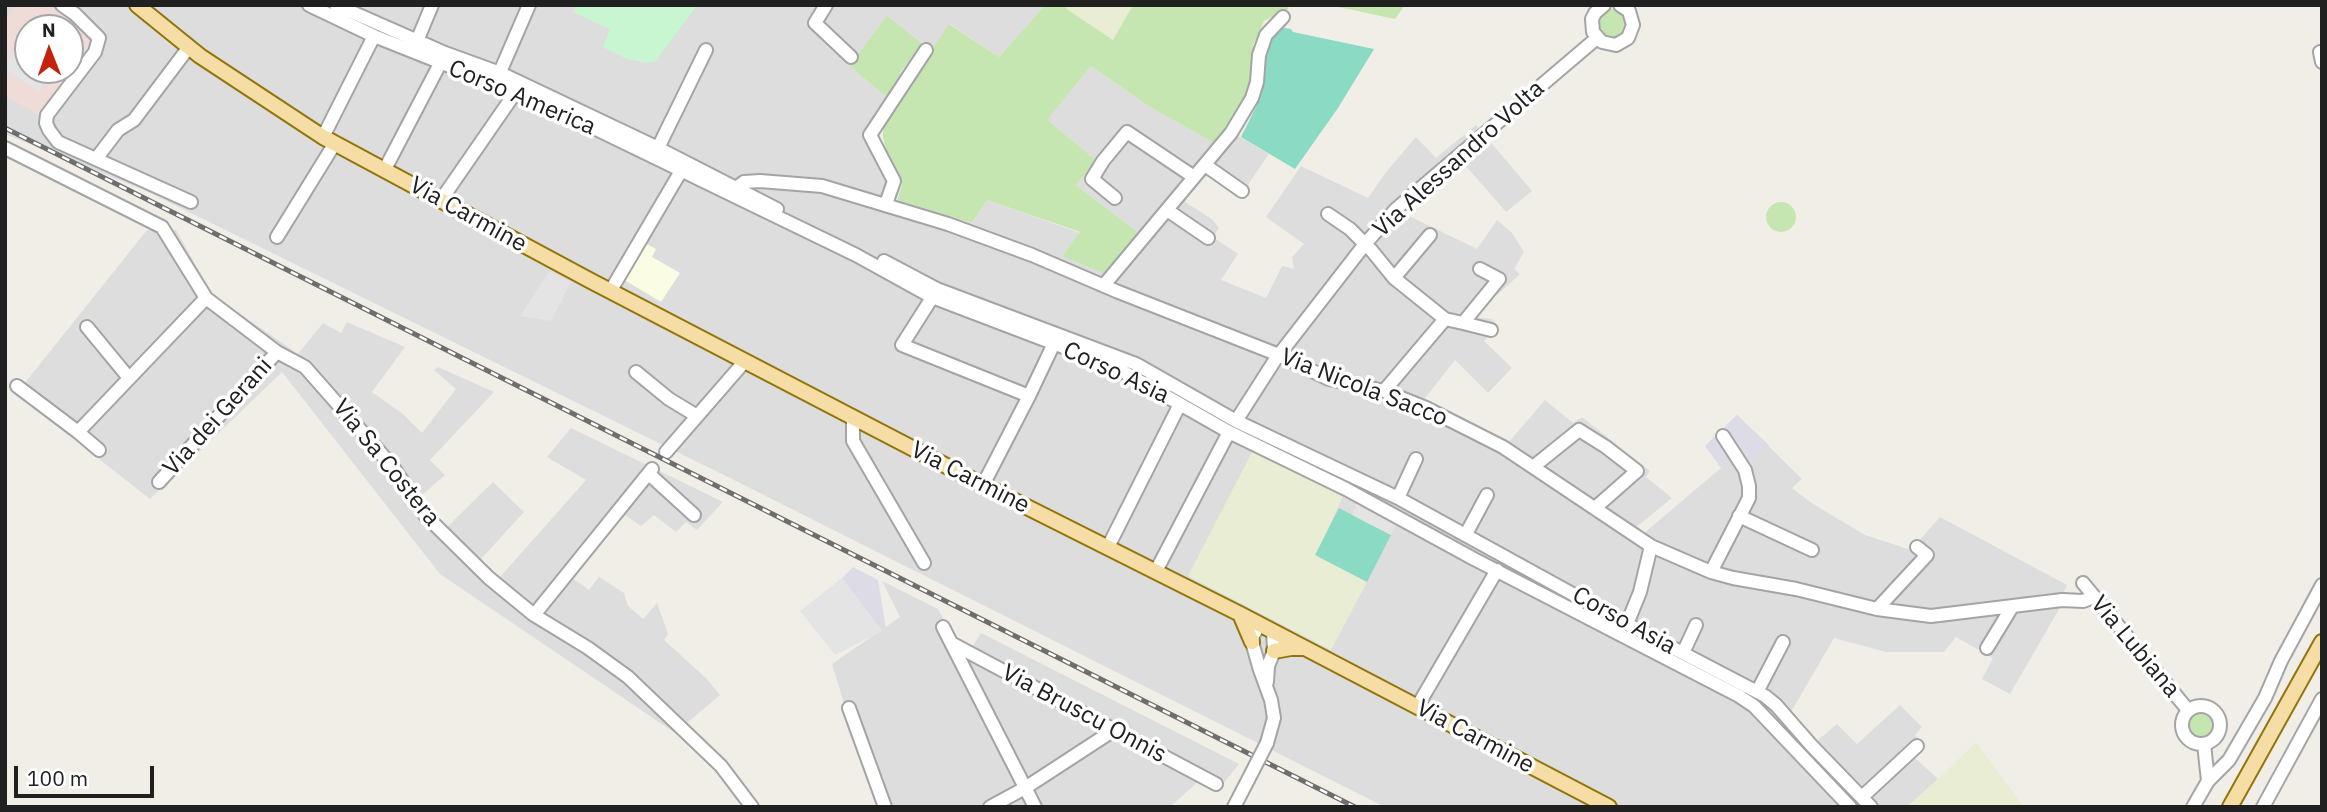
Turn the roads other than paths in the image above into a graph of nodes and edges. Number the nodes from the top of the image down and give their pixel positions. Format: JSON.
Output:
{"nodes":[{"id":1,"x":62,"y":5,"type":"edge"},
{"id":2,"x":137,"y":5,"type":"edge"},
{"id":3,"x":309,"y":5,"type":"edge"},
{"id":4,"x":336,"y":5,"type":"edge"},
{"id":5,"x":432,"y":5,"type":"edge"},
{"id":6,"x":529,"y":5,"type":"edge"},
{"id":7,"x":826,"y":5,"type":"edge"},
{"id":8,"x":1628,"y":7,"type":"edge"},
{"id":9,"x":1595,"y":9,"type":"edge"},
{"id":10,"x":78,"y":10,"type":"edge"},
{"id":11,"x":352,"y":14,"type":"edge"},
{"id":12,"x":1283,"y":17,"type":"dead end"},
{"id":13,"x":374,"y":36,"type":"junction"},
{"id":14,"x":1597,"y":38,"type":"junction"},
{"id":15,"x":417,"y":41,"type":"junction"},
{"id":16,"x":189,"y":47,"type":"junction"},
{"id":17,"x":706,"y":50,"type":"dead end"},
{"id":18,"x":926,"y":50,"type":"dead end"},
{"id":19,"x":851,"y":57,"type":"dead end"},
{"id":20,"x":443,"y":58,"type":"junction"},
{"id":21,"x":498,"y":79,"type":"junction"},
{"id":22,"x":515,"y":93,"type":"junction"},
{"id":23,"x":329,"y":140,"type":"junction"},
{"id":24,"x":5,"y":148,"type":"edge"},
{"id":25,"x":658,"y":148,"type":"junction"},
{"id":26,"x":96,"y":159,"type":"junction"},
{"id":27,"x":1205,"y":165,"type":"junction"},
{"id":28,"x":385,"y":169,"type":"junction"},
{"id":29,"x":681,"y":171,"type":"junction"},
{"id":30,"x":1194,"y":177,"type":"junction"},
{"id":31,"x":1242,"y":191,"type":"dead end"},
{"id":32,"x":734,"y":192,"type":"junction"},
{"id":33,"x":1115,"y":198,"type":"dead end"},
{"id":34,"x":442,"y":200,"type":"junction"},
{"id":35,"x":191,"y":202,"type":"dead end"},
{"id":36,"x":886,"y":204,"type":"junction"},
{"id":37,"x":1167,"y":211,"type":"junction"},
{"id":38,"x":1328,"y":214,"type":"dead end"},
{"id":39,"x":1430,"y":235,"type":"dead end"},
{"id":40,"x":277,"y":237,"type":"dead end"},
{"id":41,"x":1208,"y":238,"type":"dead end"},
{"id":42,"x":1365,"y":244,"type":"junction"},
{"id":43,"x":1480,"y":268,"type":"dead end"},
{"id":44,"x":1394,"y":278,"type":"junction"},
{"id":45,"x":1104,"y":285,"type":"junction"},
{"id":46,"x":611,"y":290,"type":"junction"},
{"id":47,"x":935,"y":293,"type":"junction"},
{"id":48,"x":206,"y":298,"type":"junction"},
{"id":49,"x":1445,"y":319,"type":"junction"},
{"id":50,"x":1463,"y":323,"type":"junction"},
{"id":51,"x":87,"y":327,"type":"dead end"},
{"id":52,"x":1491,"y":330,"type":"dead end"},
{"id":53,"x":1055,"y":340,"type":"junction"},
{"id":54,"x":277,"y":352,"type":"junction"},
{"id":55,"x":1279,"y":355,"type":"junction"},
{"id":56,"x":745,"y":361,"type":"junction"},
{"id":57,"x":636,"y":372,"type":"dead end"},
{"id":58,"x":129,"y":379,"type":"junction"},
{"id":59,"x":17,"y":386,"type":"dead end"},
{"id":60,"x":1384,"y":391,"type":"junction"},
{"id":61,"x":1029,"y":396,"type":"junction"},
{"id":62,"x":1180,"y":404,"type":"junction"},
{"id":63,"x":698,"y":416,"type":"junction"},
{"id":64,"x":853,"y":418,"type":"junction"},
{"id":65,"x":1233,"y":426,"type":"junction"},
{"id":66,"x":78,"y":432,"type":"junction"},
{"id":67,"x":1723,"y":436,"type":"dead end"},
{"id":68,"x":99,"y":450,"type":"dead end"},
{"id":69,"x":666,"y":452,"type":"dead end"},
{"id":70,"x":1416,"y":459,"type":"dead end"},
{"id":71,"x":1533,"y":467,"type":"junction"},
{"id":72,"x":159,"y":482,"type":"dead end"},
{"id":73,"x":983,"y":485,"type":"junction"},
{"id":74,"x":1487,"y":495,"type":"dead end"},
{"id":75,"x":1398,"y":498,"type":"junction"},
{"id":76,"x":1595,"y":508,"type":"junction"},
{"id":77,"x":694,"y":515,"type":"dead end"},
{"id":78,"x":1739,"y":516,"type":"junction"},
{"id":79,"x":1466,"y":534,"type":"junction"},
{"id":80,"x":1651,"y":546,"type":"junction"},
{"id":81,"x":1108,"y":547,"type":"junction"},
{"id":82,"x":1917,"y":547,"type":"dead end"},
{"id":83,"x":1812,"y":550,"type":"dead end"},
{"id":84,"x":924,"y":563,"type":"dead end"},
{"id":85,"x":1497,"y":570,"type":"junction"},
{"id":86,"x":1156,"y":571,"type":"junction"},
{"id":87,"x":1711,"y":572,"type":"junction"},
{"id":88,"x":2083,"y":583,"type":"dead end"},
{"id":89,"x":2322,"y":585,"type":"edge"},
{"id":90,"x":2094,"y":597,"type":"junction"},
{"id":91,"x":2012,"y":607,"type":"junction"},
{"id":92,"x":1877,"y":609,"type":"junction"},
{"id":93,"x":1240,"y":614,"type":"junction"},
{"id":94,"x":534,"y":615,"type":"junction"},
{"id":95,"x":1627,"y":624,"type":"junction"},
{"id":96,"x":1696,"y":625,"type":"dead end"},
{"id":97,"x":943,"y":627,"type":"dead end"},
{"id":98,"x":1266,"y":628,"type":"junction"},
{"id":99,"x":1252,"y":642,"type":"junction"},
{"id":100,"x":1783,"y":642,"type":"dead end"},
{"id":101,"x":2322,"y":642,"type":"edge"},
{"id":102,"x":953,"y":644,"type":"junction"},
{"id":103,"x":1987,"y":648,"type":"dead end"},
{"id":104,"x":1306,"y":649,"type":"junction"},
{"id":105,"x":1274,"y":651,"type":"junction"},
{"id":106,"x":1683,"y":653,"type":"junction"},
{"id":107,"x":1267,"y":688,"type":"junction"},
{"id":108,"x":1757,"y":692,"type":"junction"},
{"id":109,"x":2322,"y":699,"type":"edge"},
{"id":110,"x":1417,"y":707,"type":"junction"},
{"id":111,"x":849,"y":708,"type":"dead end"},
{"id":112,"x":2188,"y":710,"type":"junction"},
{"id":113,"x":1114,"y":730,"type":"junction"},
{"id":114,"x":2204,"y":744,"type":"junction"},
{"id":115,"x":1811,"y":745,"type":"junction"},
{"id":116,"x":1917,"y":746,"type":"dead end"},
{"id":117,"x":1799,"y":755,"type":"junction"},
{"id":118,"x":2208,"y":780,"type":"junction"},
{"id":119,"x":1216,"y":784,"type":"dead end"},
{"id":120,"x":1025,"y":788,"type":"junction"},
{"id":121,"x":1866,"y":802,"type":"edge"},
{"id":122,"x":752,"y":807,"type":"edge"},
{"id":123,"x":885,"y":807,"type":"edge"},
{"id":124,"x":990,"y":807,"type":"edge"},
{"id":125,"x":1035,"y":807,"type":"edge"},
{"id":126,"x":1234,"y":807,"type":"edge"},
{"id":127,"x":1609,"y":807,"type":"edge"},
{"id":128,"x":1850,"y":807,"type":"edge"},
{"id":129,"x":2193,"y":807,"type":"edge"},
{"id":130,"x":2230,"y":807,"type":"edge"},
{"id":131,"x":2263,"y":807,"type":"edge"}],
"edges":[{"from":1,"to":10,"type":"street"},
{"from":2,"to":16,"type":"main road","name":"Via Carmine"},
{"from":3,"to":11,"type":"street","name":"Corso America"},
{"from":4,"to":11,"type":"street","name":"Corso America"},
{"from":5,"to":15,"type":"street"},
{"from":6,"to":21,"type":"street"},
{"from":7,"to":19,"type":"street"},
{"from":8,"to":14,"type":"street"},
{"from":9,"to":14,"type":"street"},
{"from":10,"to":26,"type":"street"},
{"from":11,"to":13,"type":"street","name":"Corso America"},
{"from":11,"to":15,"type":"street","name":"Corso America"},
{"from":12,"to":27,"type":"street"},
{"from":13,"to":20,"type":"street","name":"Corso America"},
{"from":13,"to":23,"type":"street"},
{"from":14,"to":42,"type":"street","name":"Via Alessandro Volta"},
{"from":15,"to":20,"type":"street","name":"Corso America"},
{"from":16,"to":23,"type":"main road","name":"Via Carmine"},
{"from":16,"to":26,"type":"street"},
{"from":17,"to":25,"type":"street"},
{"from":18,"to":36,"type":"street"},
{"from":20,"to":21,"type":"street","name":"Corso America"},
{"from":20,"to":28,"type":"street"},
{"from":21,"to":22,"type":"street","name":"Corso America"},
{"from":21,"to":25,"type":"street","name":"Corso America"},
{"from":22,"to":29,"type":"street","name":"Corso America"},
{"from":22,"to":34,"type":"street"},
{"from":23,"to":28,"type":"main road","name":"Via Carmine"},
{"from":23,"to":40,"type":"street"},
{"from":24,"to":48,"type":"street","name":"Via Sa Costera"},
{"from":25,"to":32,"type":"street","name":"Corso America"},
{"from":26,"to":35,"type":"street"},
{"from":27,"to":30,"type":"street"},
{"from":27,"to":31,"type":"street"},
{"from":28,"to":34,"type":"main road","name":"Via Carmine"},
{"from":29,"to":32,"type":"street","name":"Corso America"},
{"from":29,"to":46,"type":"street"},
{"from":30,"to":33,"type":"street"},
{"from":30,"to":37,"type":"street"},
{"from":32,"to":36,"type":"street","name":"Via Nicola Sacco"},
{"from":32,"to":47,"type":"street","name":"Corso America"},
{"from":34,"to":46,"type":"main road","name":"Via Carmine"},
{"from":36,"to":45,"type":"street","name":"Via Nicola Sacco"},
{"from":37,"to":41,"type":"street"},
{"from":37,"to":45,"type":"street"},
{"from":38,"to":42,"type":"street"},
{"from":39,"to":44,"type":"street"},
{"from":42,"to":44,"type":"street"},
{"from":42,"to":55,"type":"street","name":"Via Alessandro Volta"},
{"from":43,"to":50,"type":"street"},
{"from":44,"to":49,"type":"street"},
{"from":45,"to":55,"type":"street","name":"Via Nicola Sacco"},
{"from":46,"to":56,"type":"main road","name":"Via Carmine"},
{"from":47,"to":53,"type":"street","name":"Corso America"},
{"from":47,"to":61,"type":"street"},
{"from":48,"to":54,"type":"street","name":"Via Sa Costera"},
{"from":48,"to":58,"type":"street"},
{"from":49,"to":50,"type":"street"},
{"from":49,"to":60,"type":"street"},
{"from":50,"to":52,"type":"street"},
{"from":51,"to":58,"type":"street"},
{"from":53,"to":61,"type":"street"},
{"from":53,"to":62,"type":"street","name":"Corso Asia"},
{"from":53,"to":65,"type":"street","name":"Corso Asia"},
{"from":54,"to":72,"type":"street","name":"Via dei Gerani"},
{"from":54,"to":94,"type":"street","name":"Via Sa Costera"},
{"from":55,"to":60,"type":"street","name":"Via Nicola Sacco"},
{"from":55,"to":65,"type":"street","name":"Via Alessandro Volta"},
{"from":56,"to":63,"type":"street"},
{"from":56,"to":64,"type":"main road","name":"Via Carmine"},
{"from":57,"to":63,"type":"street"},
{"from":58,"to":66,"type":"street"},
{"from":59,"to":66,"type":"street"},
{"from":60,"to":71,"type":"street","name":"Via Nicola Sacco"},
{"from":61,"to":73,"type":"street"},
{"from":62,"to":65,"type":"street","name":"Corso Asia"},
{"from":62,"to":81,"type":"street"},
{"from":63,"to":69,"type":"street"},
{"from":64,"to":73,"type":"main road","name":"Via Carmine"},
{"from":64,"to":84,"type":"street"},
{"from":65,"to":75,"type":"street","name":"Corso Asia"},
{"from":65,"to":85,"type":"street","name":"Corso Asia"},
{"from":65,"to":86,"type":"street","name":"Via Alessandro Volta"},
{"from":66,"to":68,"type":"street"},
{"from":67,"to":78,"type":"street"},
{"from":70,"to":75,"type":"street"},
{"from":71,"to":76,"type":"street","name":"Via Nicola Sacco"},
{"from":71,"to":76,"type":"street"},
{"from":73,"to":81,"type":"main road","name":"Via Carmine"},
{"from":74,"to":79,"type":"street"},
{"from":75,"to":79,"type":"street","name":"Corso Asia"},
{"from":76,"to":80,"type":"street","name":"Via Nicola Sacco"},
{"from":77,"to":94,"type":"street"},
{"from":78,"to":83,"type":"street"},
{"from":78,"to":87,"type":"street"},
{"from":79,"to":95,"type":"street","name":"Corso Asia"},
{"from":80,"to":87,"type":"street","name":"Via Nicola Sacco"},
{"from":80,"to":95,"type":"street"},
{"from":81,"to":86,"type":"main road","name":"Via Carmine"},
{"from":82,"to":92,"type":"street"},
{"from":85,"to":110,"type":"street"},
{"from":85,"to":117,"type":"street","name":"Corso Asia"},
{"from":86,"to":93,"type":"main road","name":"Via Carmine"},
{"from":87,"to":92,"type":"street","name":"Via Nicola Sacco"},
{"from":88,"to":90,"type":"street","name":"Via Lubiana"},
{"from":89,"to":118,"type":"street"},
{"from":90,"to":91,"type":"street","name":"Via Nicola Sacco"},
{"from":90,"to":112,"type":"street","name":"Via Lubiana"},
{"from":91,"to":92,"type":"street","name":"Via Nicola Sacco"},
{"from":91,"to":103,"type":"street"},
{"from":93,"to":98,"type":"main road","name":"Via Carmine"},
{"from":93,"to":99,"type":"main road"},
{"from":94,"to":122,"type":"street","name":"Via Sa Costera"},
{"from":95,"to":106,"type":"street","name":"Corso Asia"},
{"from":96,"to":106,"type":"street"},
{"from":97,"to":102,"type":"street"},
{"from":98,"to":99,"type":"street"},
{"from":98,"to":104,"type":"main road","name":"Via Carmine"},
{"from":98,"to":105,"type":"street"},
{"from":99,"to":107,"type":"street"},
{"from":100,"to":108,"type":"street"},
{"from":101,"to":130,"type":"main road"},
{"from":102,"to":113,"type":"street","name":"Via Bruscu Onnis"},
{"from":102,"to":120,"type":"street"},
{"from":104,"to":105,"type":"main road"},
{"from":104,"to":110,"type":"main road","name":"Via Carmine"},
{"from":105,"to":107,"type":"street"},
{"from":106,"to":108,"type":"street","name":"Corso Asia"},
{"from":107,"to":126,"type":"street","bridge":true},
{"from":108,"to":115,"type":"street","name":"Corso Asia"},
{"from":109,"to":131,"type":"street"},
{"from":110,"to":127,"type":"main road","name":"Via Carmine"},
{"from":111,"to":123,"type":"street"},
{"from":112,"to":114,"type":"street"},
{"from":112,"to":114,"type":"street"},
{"from":113,"to":119,"type":"street","name":"Via Bruscu Onnis"},
{"from":113,"to":120,"type":"street"},
{"from":114,"to":118,"type":"street"},
{"from":115,"to":117,"type":"street"},
{"from":115,"to":121,"type":"street","name":"Corso Asia"},
{"from":116,"to":121,"type":"street"},
{"from":117,"to":128,"type":"street","name":"Corso Asia"},
{"from":118,"to":129,"type":"street"},
{"from":120,"to":124,"type":"street"},
{"from":120,"to":125,"type":"street"}]}
